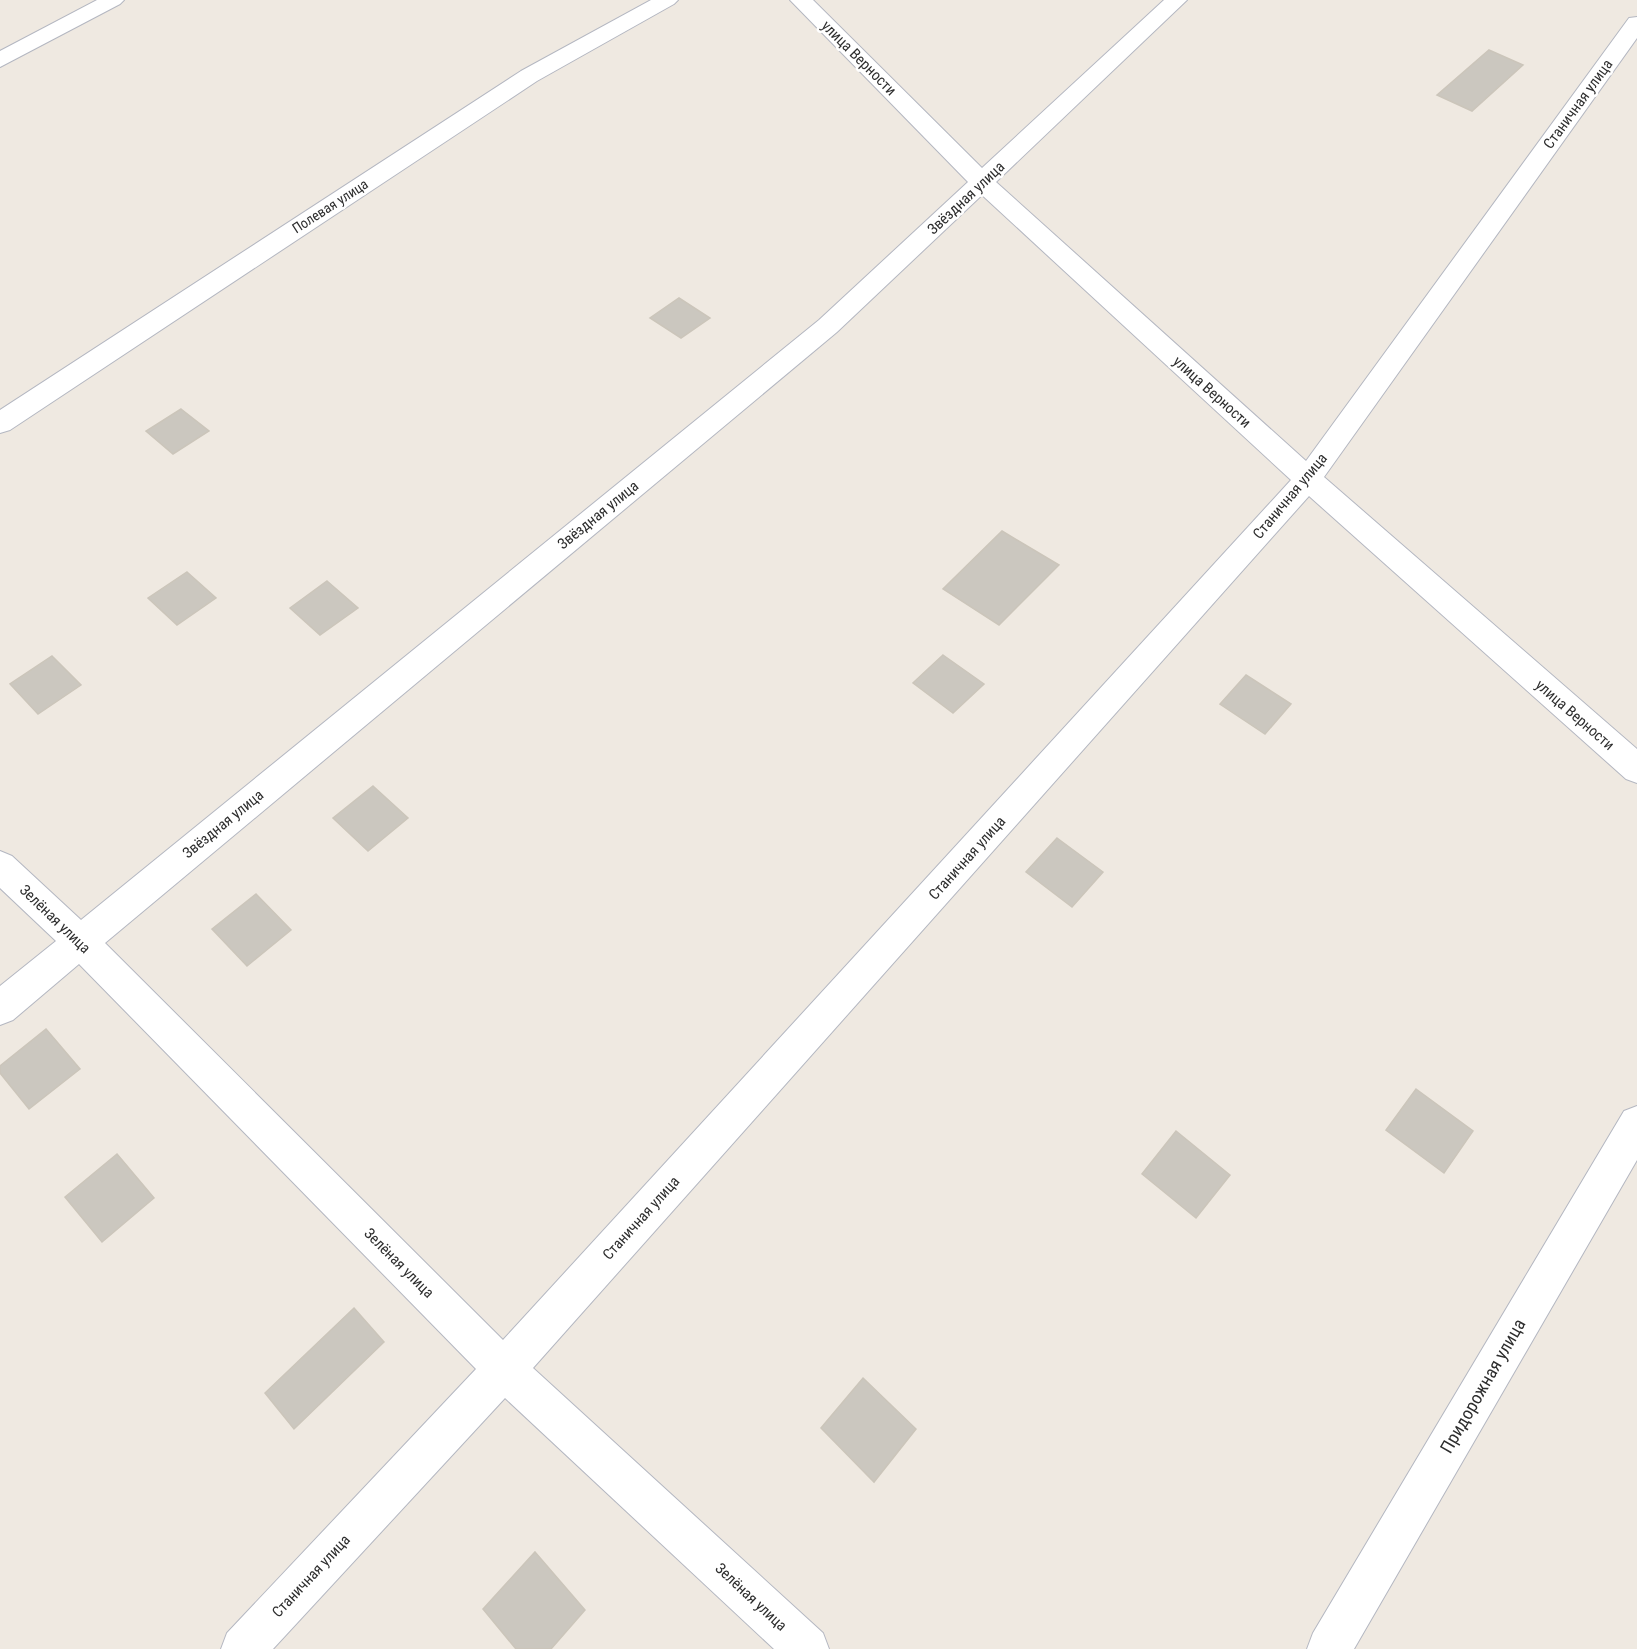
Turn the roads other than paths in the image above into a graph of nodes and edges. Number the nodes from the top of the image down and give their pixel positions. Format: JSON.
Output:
{"nodes":[{"id":1,"x":113,"y":0,"type":"edge"},
{"id":2,"x":668,"y":0,"type":"edge"},
{"id":3,"x":801,"y":0,"type":"edge"},
{"id":4,"x":1176,"y":0,"type":"edge"},
{"id":5,"x":1637,"y":23,"type":"edge"},
{"id":6,"x":0,"y":60,"type":"edge"},
{"id":7,"x":982,"y":182,"type":"junction"},
{"id":8,"x":0,"y":423,"type":"edge"},
{"id":9,"x":1308,"y":479,"type":"junction"},
{"id":10,"x":1637,"y":769,"type":"edge"},
{"id":11,"x":0,"y":866,"type":"edge"},
{"id":12,"x":80,"y":941,"type":"junction"},
{"id":13,"x":0,"y":1008,"type":"edge"},
{"id":14,"x":1637,"y":1124,"type":"edge"},
{"id":15,"x":504,"y":1369,"type":"junction"},
{"id":16,"x":243,"y":1649,"type":"edge"},
{"id":17,"x":807,"y":1649,"type":"edge"},
{"id":18,"x":1329,"y":1649,"type":"edge"}],
"edges":[{"from":1,"to":6,"type":"street"},
{"from":2,"to":8,"type":"street","name":"Полевая улица"},
{"from":3,"to":7,"type":"street","name":"улица Верности"},
{"from":4,"to":7,"type":"street","name":"Звёздная улица"},
{"from":5,"to":9,"type":"street","name":"Станичная улица"},
{"from":7,"to":9,"type":"street","name":"улица Верности"},
{"from":7,"to":12,"type":"street","name":"Звёздная улица"},
{"from":9,"to":10,"type":"street","name":"улица Верности"},
{"from":9,"to":15,"type":"street","name":"Станичная улица"},
{"from":11,"to":12,"type":"street","name":"Зелёная улица"},
{"from":12,"to":13,"type":"street","name":"Звёздная улица"},
{"from":12,"to":15,"type":"street","name":"Зелёная улица"},
{"from":14,"to":18,"type":"street","name":"Придорожная улица"},
{"from":15,"to":16,"type":"street","name":"Станичная улица"},
{"from":15,"to":17,"type":"street","name":"Зелёная улица"}]}
